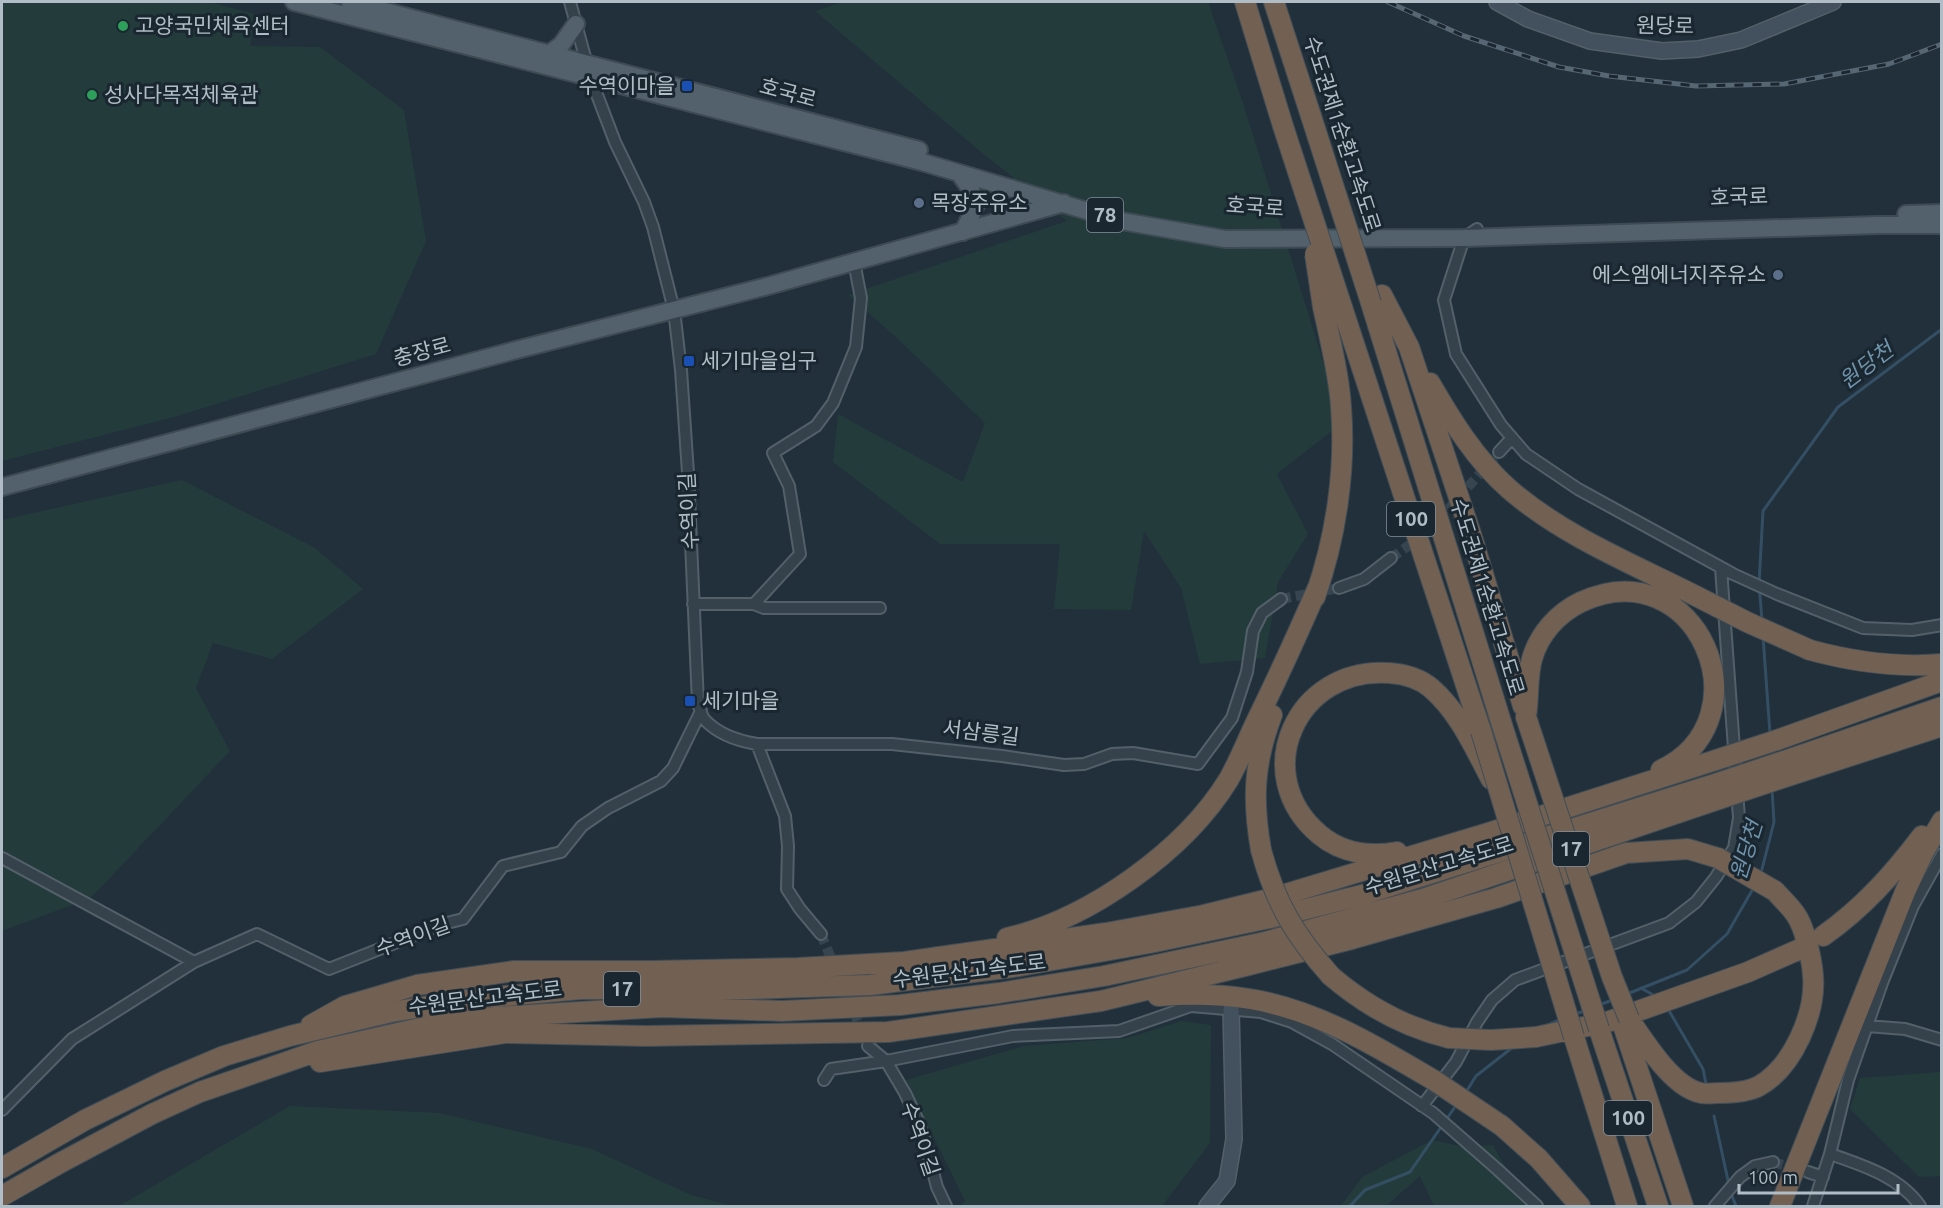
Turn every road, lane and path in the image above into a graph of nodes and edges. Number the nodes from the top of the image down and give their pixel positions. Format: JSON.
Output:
{"nodes":[{"id":1,"x":294,"y":2,"type":"edge"},
{"id":2,"x":350,"y":2,"type":"edge"},
{"id":3,"x":570,"y":2,"type":"edge"},
{"id":4,"x":1245,"y":2,"type":"edge"},
{"id":5,"x":1497,"y":2,"type":"edge"},
{"id":6,"x":1833,"y":2,"type":"edge"},
{"id":7,"x":1276,"y":6,"type":"edge"},
{"id":8,"x":576,"y":24,"type":"junction"},
{"id":9,"x":549,"y":54,"type":"junction"},
{"id":10,"x":589,"y":71,"type":"junction"},
{"id":11,"x":959,"y":173,"type":"junction"},
{"id":12,"x":1082,"y":198,"type":"junction"},
{"id":13,"x":1065,"y":203,"type":"junction"},
{"id":14,"x":1941,"y":213,"type":"edge"},
{"id":15,"x":1941,"y":225,"type":"edge"},
{"id":16,"x":963,"y":232,"type":"junction"},
{"id":17,"x":1471,"y":234,"type":"junction"},
{"id":18,"x":854,"y":262,"type":"junction"},
{"id":19,"x":1376,"y":299,"type":"junction"},
{"id":20,"x":1333,"y":307,"type":"junction"},
{"id":21,"x":674,"y":310,"type":"junction"},
{"id":22,"x":1409,"y":347,"type":"junction"},
{"id":23,"x":1512,"y":438,"type":"junction"},
{"id":24,"x":1498,"y":452,"type":"tunnel mouth"},
{"id":25,"x":2,"y":487,"type":"edge"},
{"id":26,"x":1391,"y":558,"type":"tunnel mouth"},
{"id":27,"x":1721,"y":568,"type":"junction"},
{"id":28,"x":1329,"y":586,"type":"junction"},
{"id":29,"x":1281,"y":599,"type":"tunnel mouth"},
{"id":30,"x":693,"y":604,"type":"junction"},
{"id":31,"x":754,"y":604,"type":"junction"},
{"id":32,"x":880,"y":608,"type":"dead end"},
{"id":33,"x":1941,"y":625,"type":"edge"},
{"id":34,"x":1941,"y":664,"type":"edge"},
{"id":35,"x":1941,"y":681,"type":"edge"},
{"id":36,"x":1941,"y":707,"type":"edge"},
{"id":37,"x":701,"y":711,"type":"junction"},
{"id":38,"x":1526,"y":717,"type":"junction"},
{"id":39,"x":1941,"y":726,"type":"edge"},
{"id":40,"x":1474,"y":733,"type":"junction"},
{"id":41,"x":757,"y":744,"type":"junction"},
{"id":42,"x":1778,"y":771,"type":"junction"},
{"id":43,"x":1718,"y":791,"type":"junction"},
{"id":44,"x":1582,"y":802,"type":"junction"},
{"id":45,"x":1941,"y":809,"type":"edge"},
{"id":46,"x":1941,"y":822,"type":"edge"},
{"id":47,"x":1488,"y":833,"type":"junction"},
{"id":48,"x":1941,"y":854,"type":"edge"},
{"id":49,"x":2,"y":858,"type":"edge"},
{"id":50,"x":821,"y":934,"type":"tunnel mouth"},
{"id":51,"x":1823,"y":936,"type":"dead end"},
{"id":52,"x":1800,"y":949,"type":"dead end"},
{"id":53,"x":194,"y":962,"type":"junction"},
{"id":54,"x":904,"y":962,"type":"junction"},
{"id":55,"x":1101,"y":1000,"type":"junction"},
{"id":56,"x":1231,"y":1009,"type":"junction"},
{"id":57,"x":1626,"y":1020,"type":"junction"},
{"id":58,"x":1867,"y":1026,"type":"junction"},
{"id":59,"x":290,"y":1036,"type":"junction"},
{"id":60,"x":1941,"y":1040,"type":"edge"},
{"id":61,"x":868,"y":1046,"type":"tunnel mouth"},
{"id":62,"x":886,"y":1061,"type":"junction"},
{"id":63,"x":261,"y":1070,"type":"junction"},
{"id":64,"x":824,"y":1080,"type":"dead end"},
{"id":65,"x":1422,"y":1106,"type":"junction"},
{"id":66,"x":2,"y":1110,"type":"edge"},
{"id":67,"x":1830,"y":1154,"type":"junction"},
{"id":68,"x":1773,"y":1162,"type":"tunnel mouth"},
{"id":69,"x":2,"y":1168,"type":"edge"},
{"id":70,"x":1809,"y":1172,"type":"tunnel mouth"},
{"id":71,"x":1823,"y":1178,"type":"junction"},
{"id":72,"x":2,"y":1196,"type":"edge"},
{"id":73,"x":946,"y":1206,"type":"edge"},
{"id":74,"x":1207,"y":1206,"type":"edge"},
{"id":75,"x":1537,"y":1206,"type":"edge"},
{"id":76,"x":1580,"y":1206,"type":"edge"},
{"id":77,"x":1627,"y":1206,"type":"edge"},
{"id":78,"x":1658,"y":1206,"type":"edge"},
{"id":79,"x":1683,"y":1206,"type":"edge"},
{"id":80,"x":1716,"y":1206,"type":"edge"},
{"id":81,"x":1780,"y":1206,"type":"edge"},
{"id":82,"x":1813,"y":1206,"type":"edge"},
{"id":83,"x":1920,"y":1206,"type":"edge"}],
"edges":[{"from":1,"to":10,"type":"main road","name":"호국로","number":"78"},
{"from":2,"to":9,"type":"main road","name":"호국로","number":"78"},
{"from":3,"to":8,"type":"street"},
{"from":4,"to":20,"type":"highway","number":"100","bridge":true},
{"from":5,"to":6,"type":"main road","name":"원당로"},
{"from":7,"to":19,"type":"highway","name":"수도권제1순환고속도로","number":"100","bridge":true},
{"from":8,"to":9,"type":"main road"},
{"from":8,"to":10,"type":"street"},
{"from":9,"to":10,"type":"main road","name":"호국로","number":"78"},
{"from":10,"to":11,"type":"main road","name":"호국로","number":"78"},
{"from":10,"to":12,"type":"main road","name":"호국로","number":"78"},
{"from":10,"to":21,"type":"street"},
{"from":11,"to":13,"type":"main road","name":"호국로","number":"78"},
{"from":11,"to":16,"type":"main road"},
{"from":12,"to":13,"type":"main road","name":"충장로"},
{"from":12,"to":17,"type":"main road","name":"호국로","number":"78"},
{"from":13,"to":16,"type":"main road","name":"충장로"},
{"from":13,"to":17,"type":"main road","name":"호국로","number":"78"},
{"from":14,"to":17,"type":"main road","name":"호국로","number":"78"},
{"from":15,"to":17,"type":"main road","name":"호국로","number":"78"},
{"from":16,"to":18,"type":"main road","name":"충장로"},
{"from":17,"to":23,"type":"street"},
{"from":18,"to":21,"type":"main road","name":"충장로"},
{"from":18,"to":31,"type":"street"},
{"from":19,"to":22,"type":"highway"},
{"from":19,"to":78,"type":"highway","name":"수도권제1순환고속도로","number":"100","bridge":true},
{"from":20,"to":28,"type":"highway"},
{"from":20,"to":40,"type":"highway","number":"100"},
{"from":21,"to":25,"type":"main road","name":"충장로"},
{"from":21,"to":30,"type":"street","name":"수역이길"},
{"from":22,"to":34,"type":"highway","bridge":true},
{"from":22,"to":38,"type":"highway"},
{"from":23,"to":24,"type":"street"},
{"from":23,"to":27,"type":"street"},
{"from":26,"to":28,"type":"street"},
{"from":27,"to":33,"type":"street"},
{"from":27,"to":65,"type":"street"},
{"from":28,"to":52,"type":"highway","bridge":true},
{"from":28,"to":54,"type":"highway"},
{"from":29,"to":41,"type":"street","name":"서삼릉길"},
{"from":30,"to":31,"type":"street"},
{"from":30,"to":37,"type":"street","name":"수역이길"},
{"from":31,"to":32,"type":"street"},
{"from":35,"to":44,"type":"highway","bridge":true},
{"from":36,"to":42,"type":"highway","name":"수원문산고속도로","number":"17"},
{"from":37,"to":41,"type":"street"},
{"from":37,"to":53,"type":"street","name":"수역이길"},
{"from":38,"to":44,"type":"highway"},
{"from":38,"to":57,"type":"highway","bridge":true},
{"from":39,"to":42,"type":"highway","name":"수원문산고속도로","number":"17"},
{"from":40,"to":47,"type":"highway"},
{"from":40,"to":77,"type":"highway","number":"100","bridge":true},
{"from":41,"to":50,"type":"street"},
{"from":42,"to":43,"type":"highway","name":"수원문산고속도로","number":"17","bridge":true},
{"from":43,"to":59,"type":"highway","name":"수원문산고속도로","number":"17"},
{"from":43,"to":63,"type":"highway","name":"수원문산고속도로","number":"17"},
{"from":44,"to":47,"type":"highway"},
{"from":45,"to":51,"type":"highway"},
{"from":46,"to":81,"type":"highway"},
{"from":47,"to":54,"type":"highway"},
{"from":48,"to":58,"type":"street"},
{"from":49,"to":53,"type":"street"},
{"from":53,"to":66,"type":"street","name":"수역이길"},
{"from":54,"to":59,"type":"highway"},
{"from":55,"to":57,"type":"highway","bridge":true},
{"from":55,"to":63,"type":"highway"},
{"from":55,"to":76,"type":"highway","bridge":true},
{"from":56,"to":62,"type":"street"},
{"from":56,"to":65,"type":"street"},
{"from":56,"to":74,"type":"main road"},
{"from":57,"to":79,"type":"highway"},
{"from":58,"to":60,"type":"street"},
{"from":58,"to":67,"type":"street"},
{"from":59,"to":69,"type":"highway","name":"수원문산고속도로","number":"17"},
{"from":61,"to":62,"type":"street","name":"수역이길"},
{"from":62,"to":64,"type":"street"},
{"from":62,"to":73,"type":"street","name":"수역이길"},
{"from":63,"to":72,"type":"highway","name":"수원문산고속도로","number":"17"},
{"from":65,"to":75,"type":"street"},
{"from":67,"to":71,"type":"street"},
{"from":67,"to":83,"type":"street"},
{"from":68,"to":80,"type":"street"},
{"from":70,"to":71,"type":"street"},
{"from":71,"to":82,"type":"street"}]}
